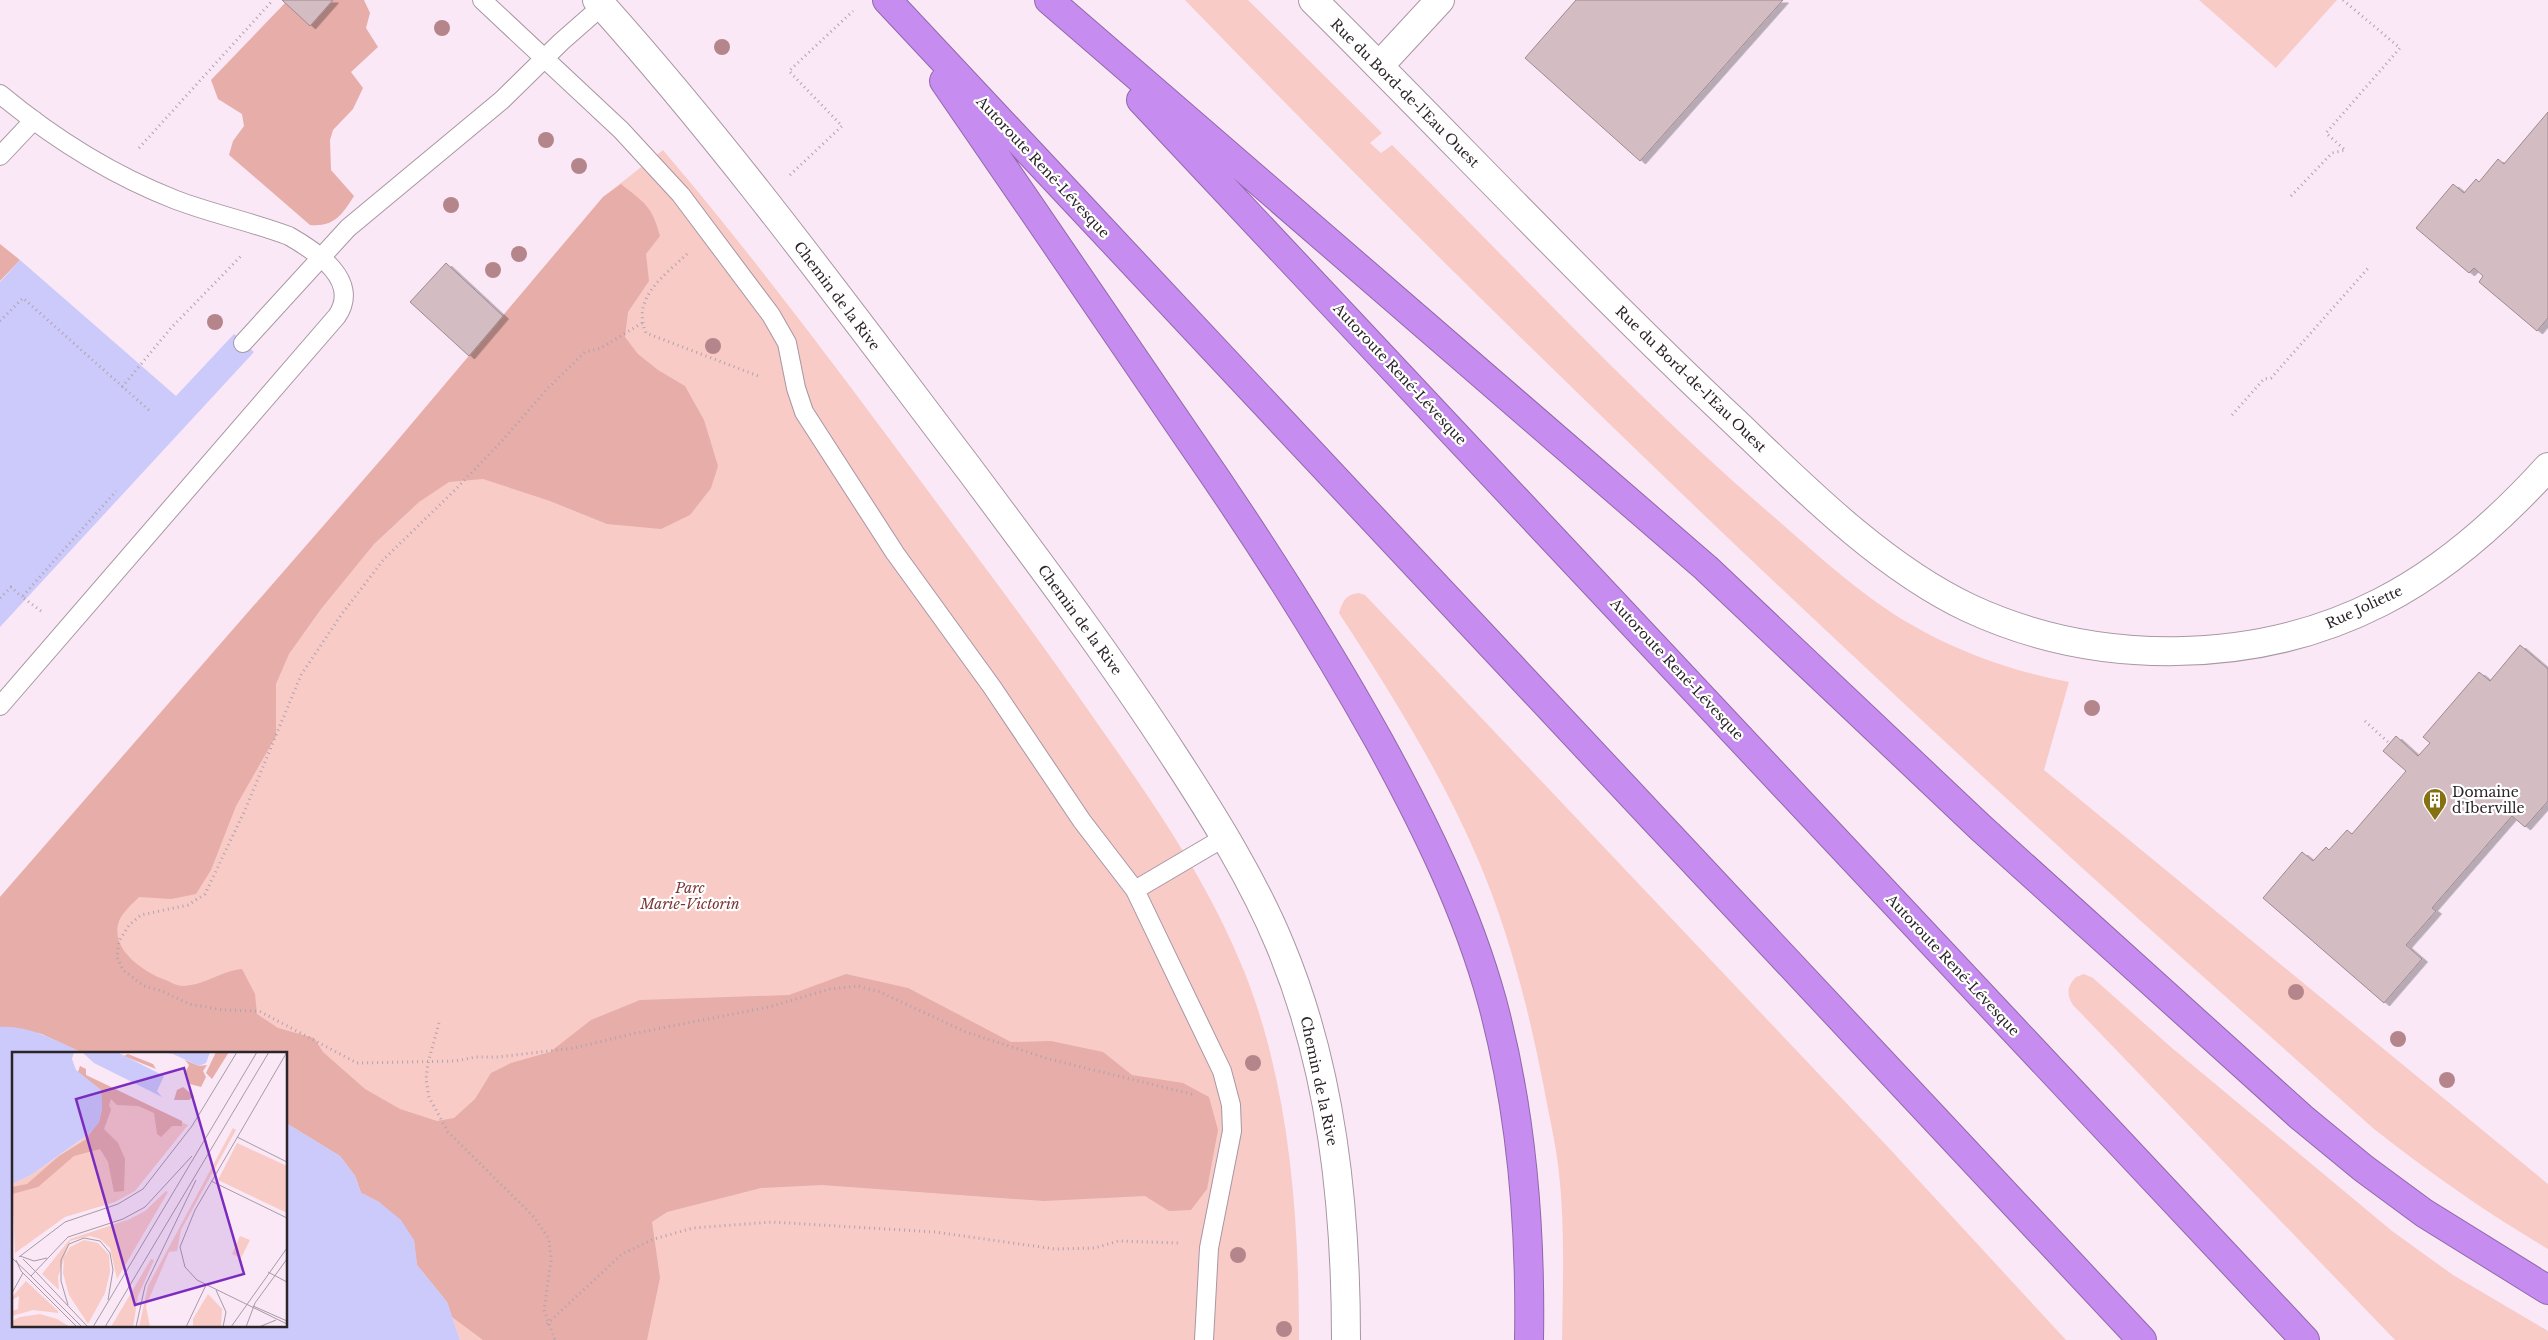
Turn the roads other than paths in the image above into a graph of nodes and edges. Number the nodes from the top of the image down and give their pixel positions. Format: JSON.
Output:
{"nodes":[{"id":1,"x":482,"y":0,"type":"edge"},
{"id":2,"x":1048,"y":0,"type":"edge"},
{"id":3,"x":1313,"y":0,"type":"edge"},
{"id":4,"x":1440,"y":0,"type":"edge"},
{"id":5,"x":600,"y":3,"type":"edge"},
{"id":6,"x":890,"y":4,"type":"edge"},
{"id":7,"x":543,"y":59,"type":"junction"},
{"id":8,"x":1379,"y":66,"type":"junction"},
{"id":9,"x":0,"y":94,"type":"edge"},
{"id":10,"x":34,"y":120,"type":"junction"},
{"id":11,"x":0,"y":156,"type":"edge"},
{"id":12,"x":319,"y":257,"type":"junction"},
{"id":13,"x":243,"y":343,"type":"dead end"},
{"id":14,"x":2548,"y":466,"type":"edge"},
{"id":15,"x":2137,"y":650,"type":"joint"},
{"id":16,"x":0,"y":706,"type":"edge"},
{"id":17,"x":1225,"y":837,"type":"junction"},
{"id":18,"x":1135,"y":890,"type":"junction"},
{"id":19,"x":2548,"y":1290,"type":"edge"},
{"id":20,"x":1204,"y":1340,"type":"edge"},
{"id":21,"x":1346,"y":1340,"type":"edge"},
{"id":22,"x":1529,"y":1340,"type":"edge"},
{"id":23,"x":2142,"y":1340,"type":"edge"},
{"id":24,"x":2305,"y":1340,"type":"edge"}],
"edges":[{"from":1,"to":7,"type":"lane"},
{"from":2,"to":19,"type":"highway"},
{"from":2,"to":24,"type":"highway","name":"Autoroute René-Lévesque"},
{"from":3,"to":8,"type":"street","name":"Rue du Bord-de-l'Eau Ouest"},
{"from":4,"to":8,"type":"street"},
{"from":5,"to":7,"type":"lane"},
{"from":5,"to":17,"type":"street","name":"Chemin de la Rive"},
{"from":6,"to":22,"type":"highway"},
{"from":6,"to":23,"type":"highway","name":"Autoroute René-Lévesque"},
{"from":7,"to":12,"type":"lane"},
{"from":7,"to":18,"type":"lane"},
{"from":8,"to":15,"type":"street","name":"Rue du Bord-de-l'Eau Ouest"},
{"from":9,"to":10,"type":"lane"},
{"from":10,"to":11,"type":"lane"},
{"from":10,"to":12,"type":"lane"},
{"from":12,"to":13,"type":"lane"},
{"from":12,"to":16,"type":"lane"},
{"from":14,"to":15,"type":"street","name":"Rue Joliette"},
{"from":17,"to":18,"type":"lane"},
{"from":17,"to":21,"type":"street","name":"Chemin de la Rive"},
{"from":18,"to":20,"type":"lane"}]}
